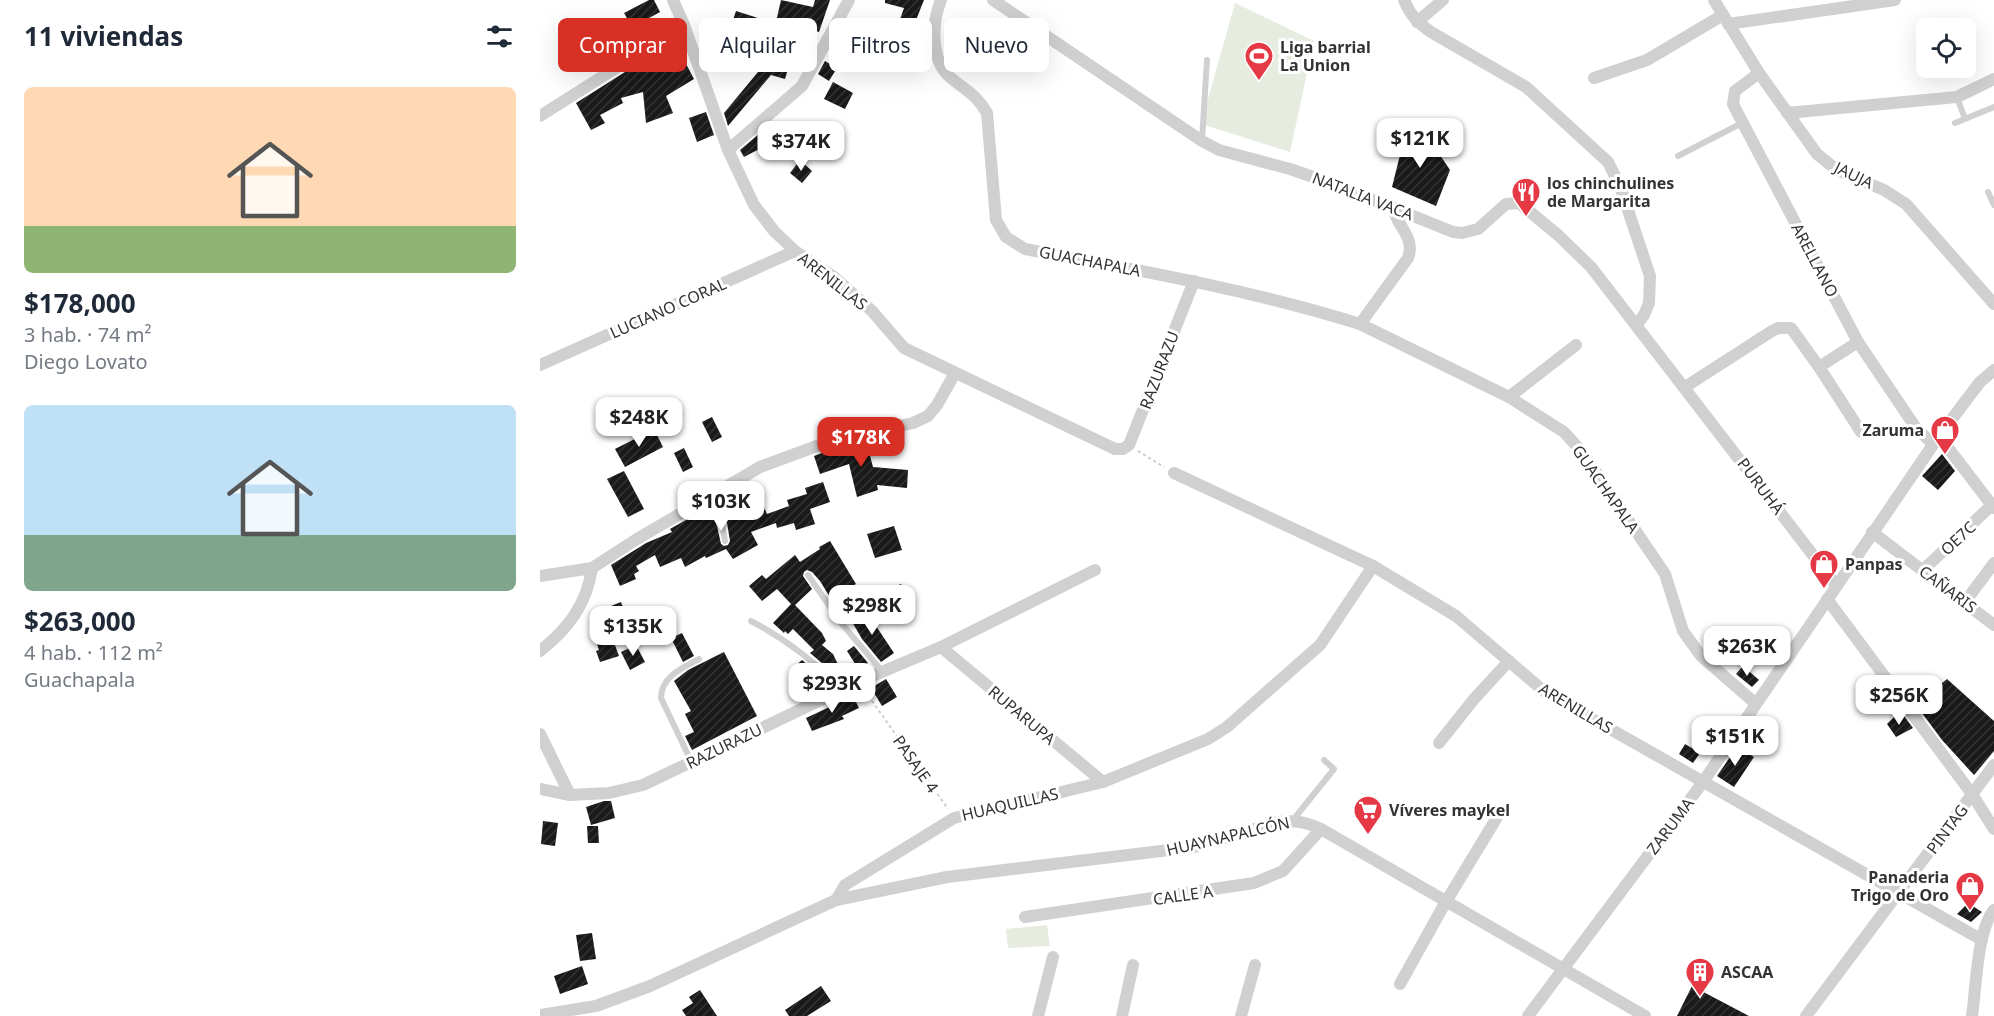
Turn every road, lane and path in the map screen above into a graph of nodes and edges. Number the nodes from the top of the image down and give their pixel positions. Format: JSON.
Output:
{"nodes":[{"id":1,"x":673,"y":0,"type":"edge"},
{"id":2,"x":849,"y":0,"type":"edge"},
{"id":3,"x":941,"y":0,"type":"edge"},
{"id":4,"x":993,"y":0,"type":"edge"},
{"id":5,"x":1404,"y":0,"type":"edge"},
{"id":6,"x":1443,"y":0,"type":"edge"},
{"id":7,"x":1714,"y":0,"type":"edge"},
{"id":8,"x":1895,"y":0,"type":"edge"},
{"id":9,"x":681,"y":18,"type":"edge"},
{"id":10,"x":1725,"y":20,"type":"junction"},
{"id":11,"x":1417,"y":22,"type":"junction"},
{"id":12,"x":687,"y":34,"type":"edge"},
{"id":13,"x":1207,"y":60,"type":"dead end"},
{"id":14,"x":610,"y":72,"type":"edge"},
{"id":15,"x":1760,"y":73,"type":"junction"},
{"id":16,"x":1594,"y":78,"type":"dead end"},
{"id":17,"x":1994,"y":79,"type":"edge"},
{"id":18,"x":1957,"y":97,"type":"junction"},
{"id":19,"x":1994,"y":107,"type":"edge"},
{"id":20,"x":1787,"y":114,"type":"junction"},
{"id":21,"x":540,"y":116,"type":"edge"},
{"id":22,"x":1965,"y":119,"type":"junction"},
{"id":23,"x":1742,"y":123,"type":"junction"},
{"id":24,"x":1955,"y":123,"type":"dead end"},
{"id":25,"x":1202,"y":141,"type":"junction"},
{"id":26,"x":728,"y":150,"type":"junction"},
{"id":27,"x":1678,"y":156,"type":"dead end"},
{"id":28,"x":1988,"y":192,"type":"dead end"},
{"id":29,"x":1994,"y":205,"type":"edge"},
{"id":30,"x":1393,"y":207,"type":"junction"},
{"id":31,"x":795,"y":251,"type":"junction"},
{"id":32,"x":1194,"y":281,"type":"junction"},
{"id":33,"x":1994,"y":304,"type":"edge"},
{"id":34,"x":1360,"y":324,"type":"junction"},
{"id":35,"x":1637,"y":324,"type":"junction"},
{"id":36,"x":1858,"y":342,"type":"junction"},
{"id":37,"x":1576,"y":345,"type":"dead end"},
{"id":38,"x":540,"y":364,"type":"edge"},
{"id":39,"x":1819,"y":367,"type":"junction"},
{"id":40,"x":1994,"y":369,"type":"edge"},
{"id":41,"x":955,"y":373,"type":"junction"},
{"id":42,"x":1686,"y":387,"type":"junction"},
{"id":43,"x":1509,"y":397,"type":"junction"},
{"id":44,"x":1861,"y":432,"type":"dead end"},
{"id":45,"x":1936,"y":440,"type":"junction"},
{"id":46,"x":1129,"y":445,"type":"junction"},
{"id":47,"x":1174,"y":473,"type":"joint"},
{"id":48,"x":710,"y":496,"type":"junction"},
{"id":49,"x":1993,"y":507,"type":"edge"},
{"id":50,"x":1872,"y":532,"type":"junction"},
{"id":51,"x":725,"y":541,"type":"dead end"},
{"id":52,"x":1994,"y":563,"type":"edge"},
{"id":53,"x":1373,"y":566,"type":"junction"},
{"id":54,"x":592,"y":568,"type":"junction"},
{"id":55,"x":1095,"y":570,"type":"dead end"},
{"id":56,"x":1923,"y":570,"type":"junction"},
{"id":57,"x":808,"y":575,"type":"dead end"},
{"id":58,"x":540,"y":576,"type":"edge"},
{"id":59,"x":1836,"y":585,"type":"junction"},
{"id":60,"x":1827,"y":599,"type":"junction"},
{"id":61,"x":1965,"y":602,"type":"junction"},
{"id":62,"x":751,"y":621,"type":"dead end"},
{"id":63,"x":1994,"y":625,"type":"edge"},
{"id":64,"x":941,"y":647,"type":"junction"},
{"id":65,"x":540,"y":651,"type":"edge"},
{"id":66,"x":699,"y":659,"type":"dead end"},
{"id":67,"x":1509,"y":661,"type":"junction"},
{"id":68,"x":882,"y":671,"type":"junction"},
{"id":69,"x":858,"y":682,"type":"junction"},
{"id":70,"x":843,"y":689,"type":"junction"},
{"id":71,"x":1755,"y":703,"type":"junction"},
{"id":72,"x":540,"y":734,"type":"edge"},
{"id":73,"x":1439,"y":743,"type":"dead end"},
{"id":74,"x":1324,"y":760,"type":"dead end"},
{"id":75,"x":691,"y":761,"type":"junction"},
{"id":76,"x":1994,"y":765,"type":"edge"},
{"id":77,"x":1103,"y":782,"type":"junction"},
{"id":78,"x":1703,"y":782,"type":"junction"},
{"id":79,"x":540,"y":789,"type":"edge"},
{"id":80,"x":1972,"y":794,"type":"junction"},
{"id":81,"x":570,"y":795,"type":"junction"},
{"id":82,"x":1499,"y":814,"type":"dead end"},
{"id":83,"x":954,"y":818,"type":"junction"},
{"id":84,"x":1293,"y":820,"type":"junction"},
{"id":85,"x":1321,"y":829,"type":"junction"},
{"id":86,"x":1994,"y":829,"type":"edge"},
{"id":87,"x":1899,"y":893,"type":"junction"},
{"id":88,"x":836,"y":900,"type":"junction"},
{"id":89,"x":1446,"y":902,"type":"junction"},
{"id":90,"x":1994,"y":910,"type":"edge"},
{"id":91,"x":1025,"y":917,"type":"dead end"},
{"id":92,"x":1982,"y":940,"type":"junction"},
{"id":93,"x":1053,"y":957,"type":"dead end"},
{"id":94,"x":1133,"y":965,"type":"dead end"},
{"id":95,"x":1255,"y":965,"type":"dead end"},
{"id":96,"x":1563,"y":969,"type":"junction"},
{"id":97,"x":1400,"y":984,"type":"dead end"},
{"id":98,"x":540,"y":1015,"type":"edge"},
{"id":99,"x":1038,"y":1016,"type":"edge"},
{"id":100,"x":1122,"y":1016,"type":"edge"},
{"id":101,"x":1241,"y":1016,"type":"edge"},
{"id":102,"x":1528,"y":1016,"type":"edge"},
{"id":103,"x":1645,"y":1016,"type":"edge"},
{"id":104,"x":1806,"y":1016,"type":"edge"},
{"id":105,"x":1972,"y":1016,"type":"edge"}],
"edges":[{"from":1,"to":9,"type":"street","name":"ARENILLAS"},
{"from":2,"to":26,"type":"street"},
{"from":3,"to":32,"type":"street","name":"GUACHAPALA"},
{"from":4,"to":25,"type":"street","name":"NATALIA VACA"},
{"from":5,"to":11,"type":"street"},
{"from":6,"to":11,"type":"street"},
{"from":7,"to":10,"type":"street","name":"JAUJA"},
{"from":8,"to":10,"type":"street"},
{"from":10,"to":15,"type":"street","name":"JAUJA"},
{"from":10,"to":16,"type":"street"},
{"from":11,"to":35,"type":"street"},
{"from":12,"to":26,"type":"street","name":"ARENILLAS"},
{"from":13,"to":25,"type":"lane"},
{"from":14,"to":21,"type":"street"},
{"from":15,"to":20,"type":"street","name":"JAUJA"},
{"from":15,"to":23,"type":"street","name":"ARELLANO"},
{"from":17,"to":18,"type":"street"},
{"from":18,"to":20,"type":"street"},
{"from":18,"to":22,"type":"lane"},
{"from":19,"to":22,"type":"lane"},
{"from":20,"to":33,"type":"street","name":"JAUJA"},
{"from":22,"to":24,"type":"lane"},
{"from":23,"to":27,"type":"lane"},
{"from":23,"to":36,"type":"street","name":"ARELLANO"},
{"from":25,"to":30,"type":"street","name":"NATALIA VACA"},
{"from":26,"to":31,"type":"street","name":"ARENILLAS"},
{"from":28,"to":29,"type":"lane"},
{"from":30,"to":34,"type":"street"},
{"from":30,"to":35,"type":"street","name":"NATALIA VACA"},
{"from":31,"to":38,"type":"street","name":"LUCIANO CORAL"},
{"from":31,"to":41,"type":"street","name":"ARENILLAS"},
{"from":32,"to":34,"type":"street","name":"GUACHAPALA"},
{"from":32,"to":46,"type":"street","name":"RAZURAZU"},
{"from":34,"to":43,"type":"street","name":"GUACHAPALA"},
{"from":35,"to":42,"type":"street","name":"NATALIA VACA"},
{"from":36,"to":39,"type":"street"},
{"from":36,"to":45,"type":"street","name":"ARELLANO"},
{"from":37,"to":43,"type":"street"},
{"from":39,"to":42,"type":"street"},
{"from":39,"to":44,"type":"street"},
{"from":40,"to":45,"type":"street","name":"ZARUMA"},
{"from":41,"to":46,"type":"street","name":"ARENILLAS"},
{"from":41,"to":48,"type":"street"},
{"from":42,"to":59,"type":"street","name":"PURUHÁ"},
{"from":43,"to":71,"type":"street","name":"GUACHAPALA"},
{"from":45,"to":49,"type":"street","name":"ARELLANO"},
{"from":45,"to":50,"type":"street","name":"ZARUMA"},
{"from":46,"to":47,"type":"path"},
{"from":47,"to":53,"type":"street","name":"ARENILLAS"},
{"from":48,"to":51,"type":"lane"},
{"from":48,"to":54,"type":"street"},
{"from":49,"to":56,"type":"street","name":"OE7C"},
{"from":50,"to":56,"type":"street","name":"CAÑARIS"},
{"from":50,"to":59,"type":"street","name":"ZARUMA"},
{"from":52,"to":61,"type":"street"},
{"from":53,"to":67,"type":"street","name":"ARENILLAS"},
{"from":53,"to":77,"type":"street","name":"HUAQUILLAS"},
{"from":54,"to":58,"type":"street"},
{"from":54,"to":65,"type":"street"},
{"from":55,"to":64,"type":"street","name":"RAZURAZU"},
{"from":56,"to":61,"type":"street","name":"CAÑARIS"},
{"from":57,"to":68,"type":"lane"},
{"from":59,"to":60,"type":"street","name":"ZARUMA"},
{"from":60,"to":71,"type":"street","name":"ZARUMA"},
{"from":60,"to":80,"type":"street"},
{"from":61,"to":63,"type":"street","name":"CAÑARIS"},
{"from":62,"to":70,"type":"lane"},
{"from":64,"to":68,"type":"street","name":"RAZURAZU"},
{"from":64,"to":77,"type":"street","name":"RUPARUPA"},
{"from":66,"to":75,"type":"lane"},
{"from":67,"to":73,"type":"street"},
{"from":67,"to":78,"type":"street","name":"ARENILLAS"},
{"from":68,"to":69,"type":"street","name":"RAZURAZU"},
{"from":69,"to":70,"type":"street","name":"RAZURAZU"},
{"from":69,"to":83,"type":"path","name":"PASAJE 4"},
{"from":70,"to":75,"type":"street","name":"RAZURAZU"},
{"from":71,"to":78,"type":"street","name":"ZARUMA"},
{"from":72,"to":81,"type":"street"},
{"from":74,"to":84,"type":"lane"},
{"from":75,"to":81,"type":"street","name":"RAZURAZU"},
{"from":76,"to":80,"type":"street","name":"PINTAG"},
{"from":77,"to":83,"type":"street","name":"HUAQUILLAS"},
{"from":78,"to":87,"type":"street","name":"ARENILLAS"},
{"from":78,"to":96,"type":"street","name":"ZARUMA"},
{"from":79,"to":81,"type":"street","name":"RAZURAZU"},
{"from":80,"to":86,"type":"street"},
{"from":80,"to":87,"type":"street","name":"PINTAG"},
{"from":82,"to":89,"type":"street"},
{"from":83,"to":88,"type":"street","name":"HUAQUILLAS"},
{"from":84,"to":85,"type":"street","name":"HUAYNAPALCÓN"},
{"from":84,"to":88,"type":"street","name":"HUAYNAPALCÓN"},
{"from":85,"to":89,"type":"street","name":"HUAYNAPALCÓN"},
{"from":85,"to":91,"type":"street","name":"CALLE A"},
{"from":87,"to":92,"type":"street","name":"ARENILLAS"},
{"from":87,"to":104,"type":"street","name":"PINTAG"},
{"from":88,"to":98,"type":"street","name":"HUAQUILLAS"},
{"from":89,"to":96,"type":"street","name":"HUAYNAPALCÓN"},
{"from":89,"to":97,"type":"street"},
{"from":90,"to":92,"type":"street"},
{"from":92,"to":105,"type":"street"},
{"from":93,"to":99,"type":"street"},
{"from":94,"to":100,"type":"street"},
{"from":95,"to":101,"type":"street"},
{"from":96,"to":102,"type":"street","name":"ZARUMA"},
{"from":96,"to":103,"type":"street","name":"HUAYNAPALCÓN"}]}
